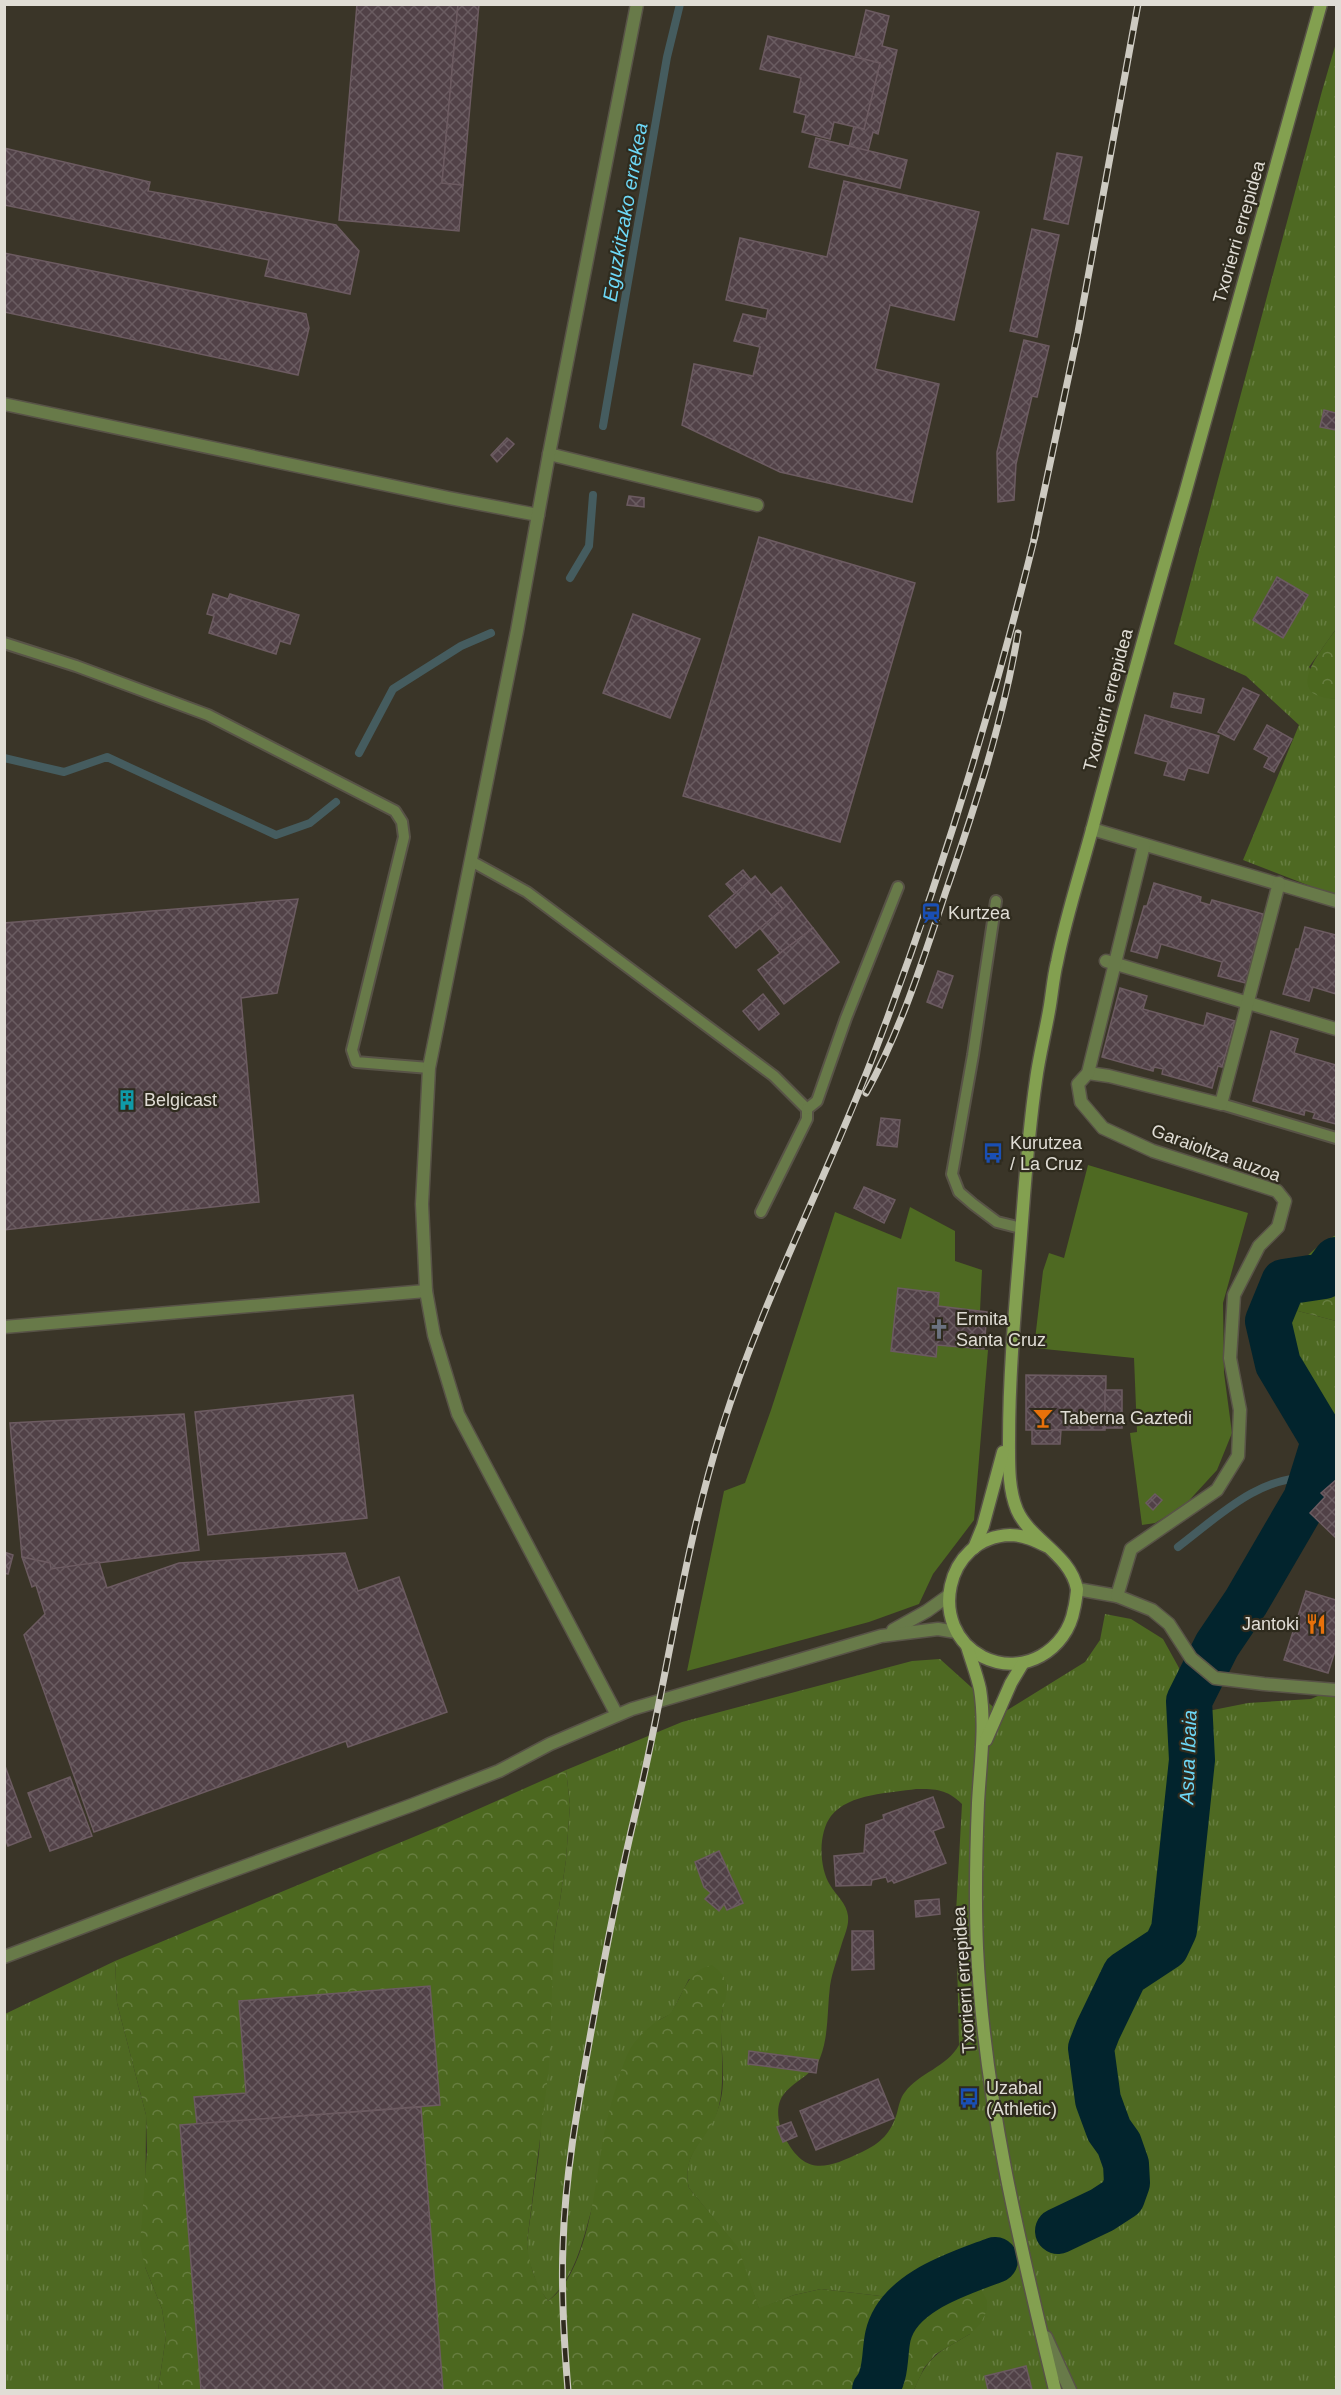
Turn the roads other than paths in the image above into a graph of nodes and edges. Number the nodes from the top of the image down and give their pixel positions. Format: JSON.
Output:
{"nodes":[{"id":1,"x":637,"y":4,"type":"edge"},
{"id":2,"x":1321,"y":4,"type":"edge"},
{"id":3,"x":4,"y":404,"type":"edge"},
{"id":4,"x":549,"y":454,"type":"junction"},
{"id":5,"x":757,"y":505,"type":"dead end"},
{"id":6,"x":538,"y":515,"type":"junction"},
{"id":7,"x":4,"y":643,"type":"edge"},
{"id":8,"x":1092,"y":829,"type":"junction"},
{"id":9,"x":1144,"y":845,"type":"junction"},
{"id":10,"x":471,"y":861,"type":"junction"},
{"id":11,"x":1279,"y":884,"type":"junction"},
{"id":12,"x":898,"y":887,"type":"dead end"},
{"id":13,"x":996,"y":901,"type":"dead end"},
{"id":14,"x":1336,"y":901,"type":"edge"},
{"id":15,"x":1111,"y":962,"type":"junction"},
{"id":16,"x":1247,"y":1003,"type":"junction"},
{"id":17,"x":1336,"y":1029,"type":"edge"},
{"id":18,"x":429,"y":1068,"type":"junction"},
{"id":19,"x":1088,"y":1073,"type":"junction"},
{"id":20,"x":1221,"y":1104,"type":"junction"},
{"id":21,"x":807,"y":1109,"type":"junction"},
{"id":22,"x":1336,"y":1138,"type":"edge"},
{"id":23,"x":761,"y":1212,"type":"dead end"},
{"id":24,"x":1021,"y":1228,"type":"junction"},
{"id":25,"x":426,"y":1291,"type":"junction"},
{"id":26,"x":4,"y":1328,"type":"edge"},
{"id":27,"x":1009,"y":1420,"type":"junction"},
{"id":28,"x":1048,"y":1547,"type":"junction"},
{"id":29,"x":974,"y":1548,"type":"junction"},
{"id":30,"x":1077,"y":1589,"type":"junction"},
{"id":31,"x":948,"y":1596,"type":"junction"},
{"id":32,"x":1117,"y":1596,"type":"junction"},
{"id":33,"x":956,"y":1632,"type":"junction"},
{"id":34,"x":881,"y":1636,"type":"junction"},
{"id":35,"x":967,"y":1646,"type":"junction"},
{"id":36,"x":1023,"y":1663,"type":"junction"},
{"id":37,"x":1336,"y":1690,"type":"edge"},
{"id":38,"x":617,"y":1714,"type":"junction"},
{"id":39,"x":980,"y":1776,"type":"junction"},
{"id":40,"x":4,"y":1957,"type":"edge"},
{"id":41,"x":1039,"y":2322,"type":"junction"},
{"id":42,"x":1055,"y":2391,"type":"edge"},
{"id":43,"x":1070,"y":2391,"type":"edge"}],
"edges":[{"from":1,"to":4,"type":"street"},
{"from":2,"to":8,"type":"street","name":"Txorierri errepidea"},
{"from":3,"to":6,"type":"street"},
{"from":4,"to":5,"type":"street"},
{"from":4,"to":6,"type":"street"},
{"from":6,"to":10,"type":"street"},
{"from":7,"to":18,"type":"lane"},
{"from":8,"to":9,"type":"street"},
{"from":8,"to":24,"type":"street","name":"Txorierri errepidea"},
{"from":9,"to":11,"type":"street"},
{"from":9,"to":15,"type":"street"},
{"from":10,"to":18,"type":"street"},
{"from":10,"to":21,"type":"lane"},
{"from":11,"to":14,"type":"street"},
{"from":11,"to":16,"type":"street"},
{"from":12,"to":21,"type":"lane"},
{"from":13,"to":24,"type":"lane"},
{"from":15,"to":16,"type":"street"},
{"from":15,"to":19,"type":"street"},
{"from":16,"to":17,"type":"street"},
{"from":16,"to":20,"type":"street"},
{"from":18,"to":25,"type":"street"},
{"from":19,"to":20,"type":"street"},
{"from":19,"to":32,"type":"street","name":"Garaioltza auzoa"},
{"from":20,"to":22,"type":"lane"},
{"from":21,"to":23,"type":"lane"},
{"from":24,"to":27,"type":"street","name":"Txorierri errepidea"},
{"from":25,"to":26,"type":"street"},
{"from":25,"to":38,"type":"street"},
{"from":27,"to":28,"type":"street","name":"Txorierri errepidea"},
{"from":27,"to":29,"type":"street","name":"Txorierri errepidea"},
{"from":28,"to":29,"type":"street","name":"Txorierri errepidea"},
{"from":28,"to":30,"type":"street","name":"Txorierri errepidea"},
{"from":29,"to":31,"type":"street","name":"Txorierri errepidea"},
{"from":30,"to":32,"type":"street"},
{"from":30,"to":36,"type":"street","name":"Txorierri errepidea"},
{"from":31,"to":33,"type":"street","name":"Txorierri errepidea"},
{"from":31,"to":34,"type":"street"},
{"from":32,"to":37,"type":"street"},
{"from":33,"to":34,"type":"street"},
{"from":33,"to":35,"type":"street","name":"Txorierri errepidea"},
{"from":34,"to":38,"type":"street"},
{"from":35,"to":36,"type":"street","name":"Txorierri errepidea"},
{"from":35,"to":39,"type":"street","name":"Txorierri errepidea"},
{"from":36,"to":39,"type":"street","name":"Txorierri errepidea"},
{"from":38,"to":40,"type":"street"},
{"from":39,"to":41,"type":"street","name":"Txorierri errepidea"},
{"from":41,"to":42,"type":"street","name":"Txorierri errepidea"},
{"from":41,"to":43,"type":"street"}]}
